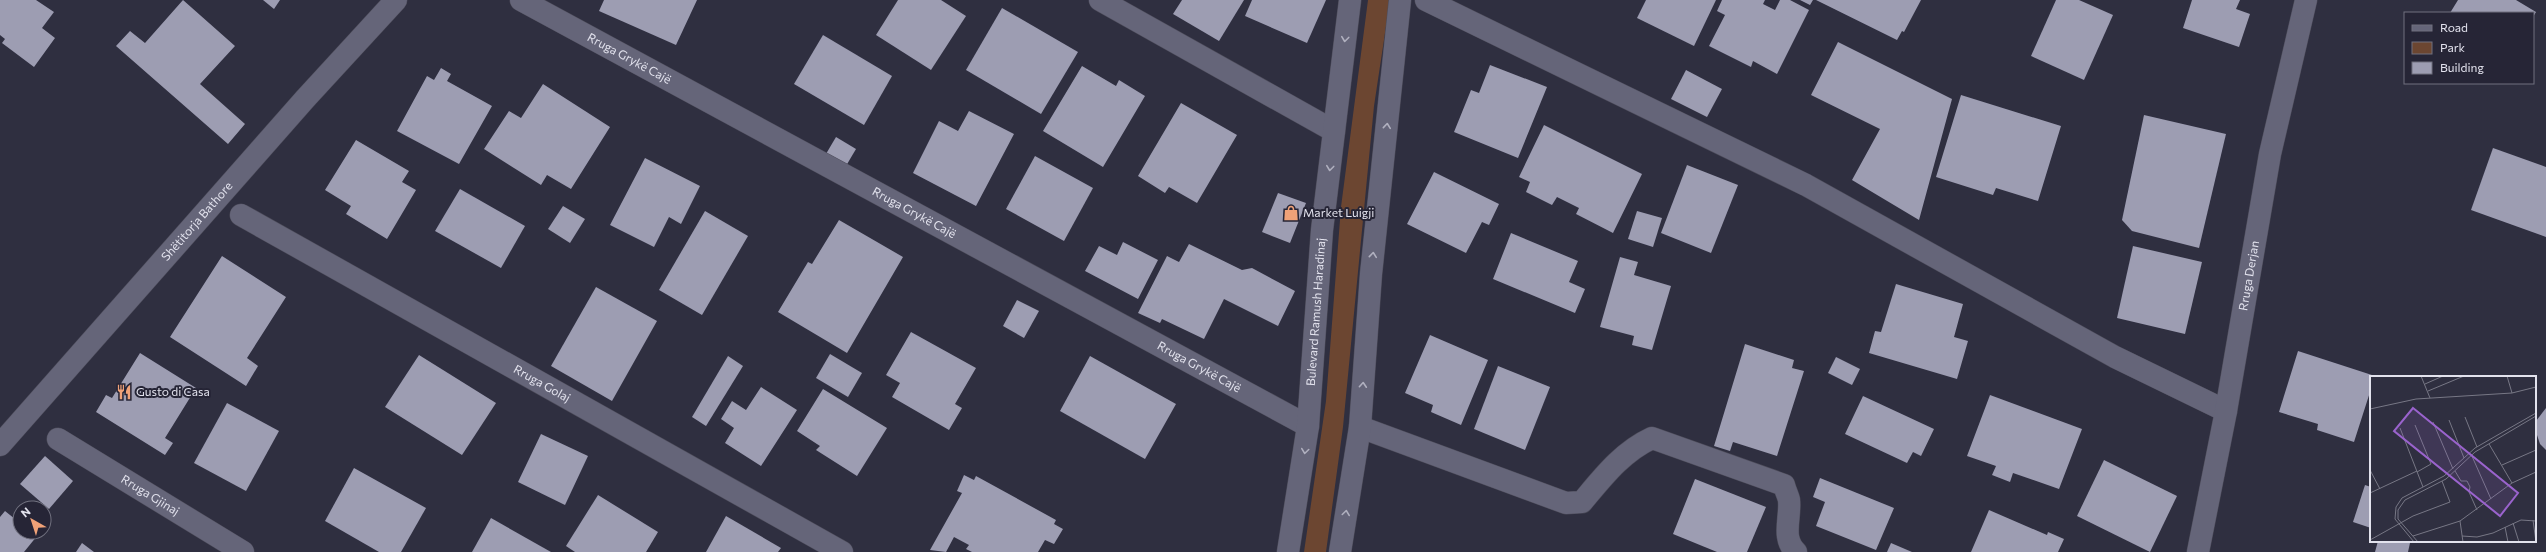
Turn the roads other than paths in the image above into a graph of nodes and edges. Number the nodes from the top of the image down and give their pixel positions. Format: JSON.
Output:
{"nodes":[{"id":1,"x":396,"y":0,"type":"edge"},
{"id":2,"x":521,"y":0,"type":"edge"},
{"id":3,"x":1100,"y":0,"type":"edge"},
{"id":4,"x":1350,"y":0,"type":"edge"},
{"id":5,"x":1400,"y":0,"type":"edge"},
{"id":6,"x":1426,"y":0,"type":"edge"},
{"id":7,"x":2306,"y":0,"type":"edge"},
{"id":8,"x":1334,"y":131,"type":"junction"},
{"id":9,"x":241,"y":215,"type":"dead end"},
{"id":10,"x":2226,"y":411,"type":"junction"},
{"id":11,"x":1308,"y":426,"type":"junction"},
{"id":12,"x":1360,"y":427,"type":"junction"},
{"id":13,"x":58,"y":438,"type":"dead end"},
{"id":14,"x":0,"y":445,"type":"edge"},
{"id":15,"x":243,"y":552,"type":"edge"},
{"id":16,"x":842,"y":552,"type":"edge"},
{"id":17,"x":1288,"y":552,"type":"edge"},
{"id":18,"x":1340,"y":552,"type":"edge"},
{"id":19,"x":1796,"y":552,"type":"edge"},
{"id":20,"x":2198,"y":552,"type":"edge"}],
"edges":[{"from":1,"to":14,"type":"street","name":"Shëtitorja Bathore"},
{"from":2,"to":11,"type":"street","name":"Rruga Grykë Cajë"},
{"from":3,"to":8,"type":"street"},
{"from":4,"to":8,"type":"street","name":"Bulevard Ramush Haradinaj","one_way":true},
{"from":12,"to":5,"type":"street","one_way":true},
{"from":6,"to":10,"type":"street"},
{"from":7,"to":10,"type":"street","name":"Rruga Derjan"},
{"from":8,"to":11,"type":"street","name":"Bulevard Ramush Haradinaj","one_way":true},
{"from":9,"to":16,"type":"street","name":"Rruga Golaj"},
{"from":10,"to":20,"type":"street","name":"Rruga Derjan"},
{"from":11,"to":17,"type":"street","name":"Bulevard Ramush Haradinaj","one_way":true},
{"from":18,"to":12,"type":"street","one_way":true},
{"from":12,"to":19,"type":"street"},
{"from":13,"to":15,"type":"street","name":"Rruga Gjinaj"}]}
